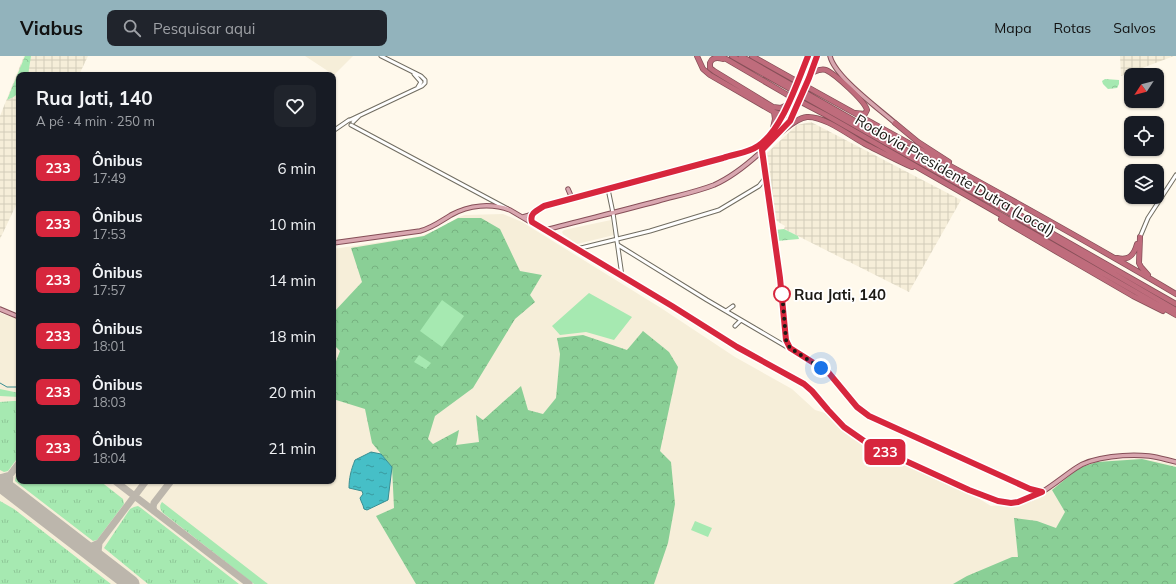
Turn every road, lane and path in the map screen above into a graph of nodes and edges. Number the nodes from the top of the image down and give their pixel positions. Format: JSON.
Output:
{"nodes":[{"id":1,"x":381,"y":56,"type":"edge"},
{"id":2,"x":697,"y":56,"type":"edge"},
{"id":3,"x":721,"y":56,"type":"edge"},
{"id":4,"x":741,"y":56,"type":"edge"},
{"id":5,"x":752,"y":56,"type":"edge"},
{"id":6,"x":808,"y":56,"type":"edge"},
{"id":7,"x":816,"y":56,"type":"edge"},
{"id":8,"x":830,"y":56,"type":"edge"},
{"id":9,"x":731,"y":59,"type":"edge"},
{"id":10,"x":810,"y":76,"type":"junction"},
{"id":11,"x":788,"y":103,"type":"junction"},
{"id":12,"x":796,"y":110,"type":"junction"},
{"id":13,"x":849,"y":111,"type":"junction"},
{"id":14,"x":774,"y":112,"type":"junction"},
{"id":15,"x":362,"y":114,"type":"junction"},
{"id":16,"x":783,"y":116,"type":"junction"},
{"id":17,"x":349,"y":120,"type":"junction"},
{"id":18,"x":894,"y":123,"type":"joint"},
{"id":19,"x":352,"y":124,"type":"junction"},
{"id":20,"x":340,"y":126,"type":"junction"},
{"id":21,"x":336,"y":129,"type":"edge"},
{"id":22,"x":780,"y":132,"type":"junction"},
{"id":23,"x":772,"y":133,"type":"junction"},
{"id":24,"x":762,"y":150,"type":"junction"},
{"id":25,"x":926,"y":172,"type":"junction"},
{"id":26,"x":1176,"y":175,"type":"edge"},
{"id":27,"x":766,"y":177,"type":"junction"},
{"id":28,"x":976,"y":180,"type":"junction"},
{"id":29,"x":759,"y":186,"type":"junction"},
{"id":30,"x":768,"y":188,"type":"junction"},
{"id":31,"x":568,"y":189,"type":"dead end"},
{"id":32,"x":608,"y":189,"type":"junction"},
{"id":33,"x":484,"y":196,"type":"junction"},
{"id":34,"x":574,"y":198,"type":"junction"},
{"id":35,"x":488,"y":206,"type":"junction"},
{"id":36,"x":511,"y":210,"type":"junction"},
{"id":37,"x":613,"y":213,"type":"junction"},
{"id":38,"x":532,"y":214,"type":"junction"},
{"id":39,"x":523,"y":217,"type":"junction"},
{"id":40,"x":532,"y":222,"type":"junction"},
{"id":41,"x":545,"y":230,"type":"junction"},
{"id":42,"x":1140,"y":237,"type":"junction"},
{"id":43,"x":617,"y":239,"type":"junction"},
{"id":44,"x":336,"y":243,"type":"edge"},
{"id":45,"x":618,"y":245,"type":"junction"},
{"id":46,"x":578,"y":249,"type":"junction"},
{"id":47,"x":626,"y":250,"type":"junction"},
{"id":48,"x":619,"y":253,"type":"junction"},
{"id":49,"x":1112,"y":256,"type":"junction"},
{"id":50,"x":622,"y":276,"type":"junction"},
{"id":51,"x":679,"y":277,"type":"dead end"},
{"id":52,"x":676,"y":280,"type":"junction"},
{"id":53,"x":1154,"y":281,"type":"junction"},
{"id":54,"x":1170,"y":290,"type":"junction"},
{"id":55,"x":1176,"y":294,"type":"edge"},
{"id":56,"x":1176,"y":298,"type":"edge"},
{"id":57,"x":1176,"y":304,"type":"edge"},
{"id":58,"x":733,"y":306,"type":"dead end"},
{"id":59,"x":0,"y":309,"type":"edge"},
{"id":60,"x":1176,"y":310,"type":"edge"},
{"id":61,"x":726,"y":311,"type":"junction"},
{"id":62,"x":16,"y":315,"type":"edge"},
{"id":63,"x":1176,"y":317,"type":"edge"},
{"id":64,"x":741,"y":320,"type":"junction"},
{"id":65,"x":735,"y":326,"type":"dead end"},
{"id":66,"x":786,"y":340,"type":"junction"},
{"id":67,"x":783,"y":344,"type":"junction"},
{"id":68,"x":790,"y":348,"type":"junction"},
{"id":69,"x":1176,"y":462,"type":"edge"},
{"id":70,"x":1030,"y":489,"type":"junction"},
{"id":71,"x":1042,"y":492,"type":"junction"},
{"id":72,"x":1030,"y":498,"type":"junction"}],
"edges":[{"from":1,"to":15,"type":"street"},
{"from":2,"to":14,"type":"highway"},
{"from":3,"to":9,"type":"highway","name":"Rodovia Presidente Dutra (Local)"},
{"from":4,"to":57,"type":"highway"},
{"from":5,"to":13,"type":"highway"},
{"from":6,"to":11,"type":"main road","bridge":true},
{"from":7,"to":10,"type":"main road"},
{"from":8,"to":18,"type":"main road"},
{"from":9,"to":11,"type":"highway"},
{"from":9,"to":25,"type":"highway","name":"Rodovia Presidente Dutra (Local)"},
{"from":9,"to":60,"type":"highway"},
{"from":10,"to":12,"type":"main road","bridge":true},
{"from":10,"to":13,"type":"highway"},
{"from":11,"to":16,"type":"main road"},
{"from":12,"to":16,"type":"highway"},
{"from":12,"to":22,"type":"main road"},
{"from":13,"to":28,"type":"highway"},
{"from":14,"to":16,"type":"highway"},
{"from":14,"to":23,"type":"highway"},
{"from":15,"to":17,"type":"street"},
{"from":15,"to":19,"type":"street"},
{"from":16,"to":23,"type":"main road"},
{"from":17,"to":19,"type":"street"},
{"from":17,"to":20,"type":"street"},
{"from":18,"to":28,"type":"highway"},
{"from":19,"to":20,"type":"street"},
{"from":19,"to":33,"type":"street"},
{"from":20,"to":21,"type":"street"},
{"from":22,"to":24,"type":"main road"},
{"from":22,"to":25,"type":"highway"},
{"from":23,"to":32,"type":"main road"},
{"from":24,"to":27,"type":"street"},
{"from":24,"to":37,"type":"main road"},
{"from":25,"to":63,"type":"highway","name":"Rodovia Presidente Dutra (Local)"},
{"from":26,"to":42,"type":"street"},
{"from":27,"to":29,"type":"street"},
{"from":27,"to":30,"type":"street"},
{"from":28,"to":49,"type":"highway"},
{"from":29,"to":30,"type":"street"},
{"from":29,"to":43,"type":"street"},
{"from":30,"to":66,"type":"street"},
{"from":31,"to":34,"type":"main road"},
{"from":32,"to":34,"type":"main road"},
{"from":32,"to":37,"type":"street"},
{"from":33,"to":35,"type":"street"},
{"from":33,"to":36,"type":"street"},
{"from":34,"to":38,"type":"main road"},
{"from":35,"to":36,"type":"main road"},
{"from":35,"to":44,"type":"main road"},
{"from":36,"to":39,"type":"main road"},
{"from":37,"to":41,"type":"main road"},
{"from":37,"to":43,"type":"street"},
{"from":38,"to":39,"type":"main road"},
{"from":38,"to":40,"type":"main road"},
{"from":39,"to":40,"type":"main road"},
{"from":40,"to":41,"type":"main road"},
{"from":41,"to":46,"type":"main road"},
{"from":42,"to":49,"type":"highway"},
{"from":42,"to":53,"type":"highway"},
{"from":43,"to":45,"type":"street"},
{"from":43,"to":46,"type":"street"},
{"from":45,"to":47,"type":"street"},
{"from":45,"to":48,"type":"street"},
{"from":46,"to":50,"type":"main road"},
{"from":47,"to":48,"type":"street"},
{"from":47,"to":52,"type":"street"},
{"from":48,"to":50,"type":"street"},
{"from":49,"to":53,"type":"highway"},
{"from":50,"to":72,"type":"main road"},
{"from":51,"to":52,"type":"street"},
{"from":52,"to":61,"type":"street"},
{"from":53,"to":54,"type":"highway"},
{"from":54,"to":55,"type":"highway"},
{"from":54,"to":56,"type":"highway"},
{"from":58,"to":61,"type":"street"},
{"from":59,"to":62,"type":"main road"},
{"from":61,"to":64,"type":"street"},
{"from":64,"to":65,"type":"street"},
{"from":64,"to":67,"type":"street"},
{"from":66,"to":67,"type":"street"},
{"from":66,"to":68,"type":"street"},
{"from":67,"to":68,"type":"street"},
{"from":68,"to":70,"type":"street"},
{"from":69,"to":71,"type":"main road"},
{"from":70,"to":71,"type":"street"},
{"from":70,"to":72,"type":"street"},
{"from":71,"to":72,"type":"main road"}]}
